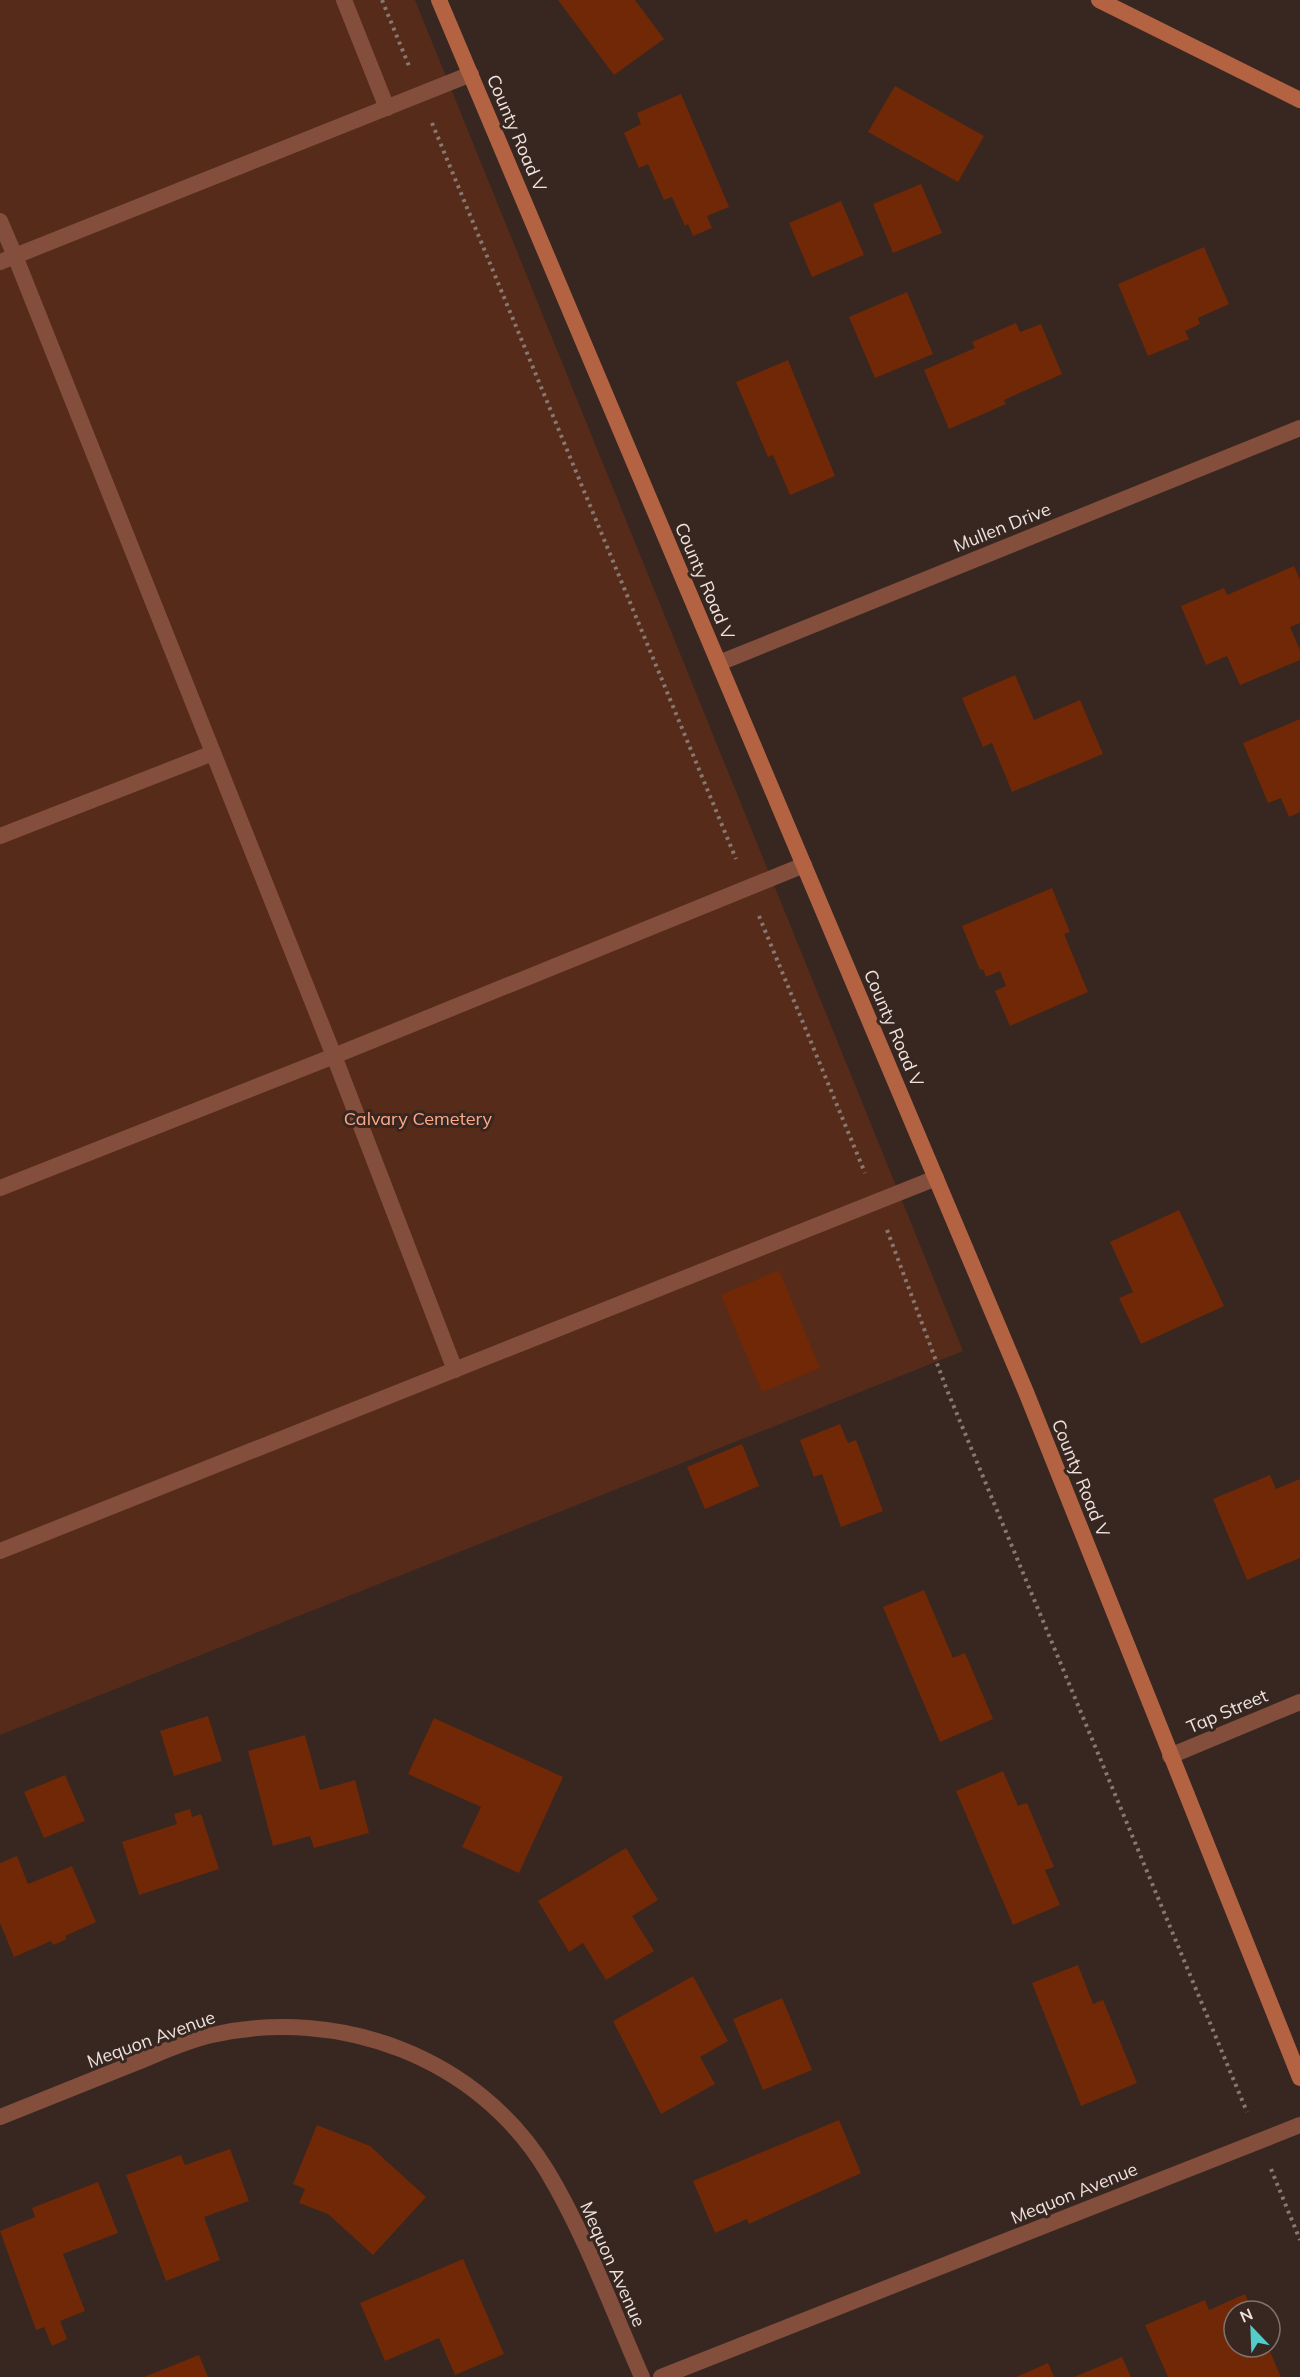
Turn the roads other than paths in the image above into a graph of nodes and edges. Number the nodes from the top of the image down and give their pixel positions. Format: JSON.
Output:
{"nodes":[{"id":1,"x":344,"y":0,"type":"edge"},
{"id":2,"x":439,"y":0,"type":"edge"},
{"id":3,"x":1099,"y":0,"type":"edge"},
{"id":4,"x":471,"y":74,"type":"junction"},
{"id":5,"x":1300,"y":100,"type":"edge"},
{"id":6,"x":387,"y":108,"type":"junction"},
{"id":7,"x":0,"y":221,"type":"edge"},
{"id":8,"x":7,"y":259,"type":"edge"},
{"id":9,"x":1300,"y":428,"type":"edge"},
{"id":10,"x":719,"y":663,"type":"junction"},
{"id":11,"x":213,"y":753,"type":"junction"},
{"id":12,"x":0,"y":836,"type":"edge"},
{"id":13,"x":804,"y":865,"type":"junction"},
{"id":14,"x":334,"y":1056,"type":"junction"},
{"id":15,"x":936,"y":1178,"type":"junction"},
{"id":16,"x":0,"y":1188,"type":"edge"},
{"id":17,"x":455,"y":1370,"type":"junction"},
{"id":18,"x":0,"y":1551,"type":"edge"},
{"id":19,"x":1300,"y":1702,"type":"edge"},
{"id":20,"x":1170,"y":1756,"type":"junction"},
{"id":21,"x":1300,"y":2078,"type":"edge"},
{"id":22,"x":0,"y":2117,"type":"edge"},
{"id":23,"x":1300,"y":2125,"type":"edge"},
{"id":24,"x":642,"y":2377,"type":"edge"},
{"id":25,"x":661,"y":2377,"type":"edge"}],
"edges":[{"from":1,"to":6,"type":"street"},
{"from":2,"to":4,"type":"main road","name":"County Road V"},
{"from":3,"to":5,"type":"main road"},
{"from":4,"to":6,"type":"street"},
{"from":4,"to":10,"type":"main road","name":"County Road V"},
{"from":6,"to":8,"type":"street"},
{"from":7,"to":8,"type":"street"},
{"from":8,"to":11,"type":"street"},
{"from":9,"to":10,"type":"street","name":"Mullen Drive"},
{"from":10,"to":13,"type":"main road","name":"County Road V"},
{"from":11,"to":12,"type":"street"},
{"from":11,"to":14,"type":"street"},
{"from":13,"to":14,"type":"street"},
{"from":13,"to":15,"type":"main road","name":"County Road V"},
{"from":14,"to":16,"type":"street"},
{"from":14,"to":17,"type":"street"},
{"from":15,"to":17,"type":"street"},
{"from":15,"to":20,"type":"main road","name":"County Road V"},
{"from":17,"to":18,"type":"street"},
{"from":19,"to":20,"type":"street","name":"Tap Street"},
{"from":20,"to":21,"type":"main road","name":"County Road V"},
{"from":22,"to":24,"type":"street","name":"Mequon Avenue"},
{"from":23,"to":25,"type":"street","name":"Mequon Avenue"}]}
